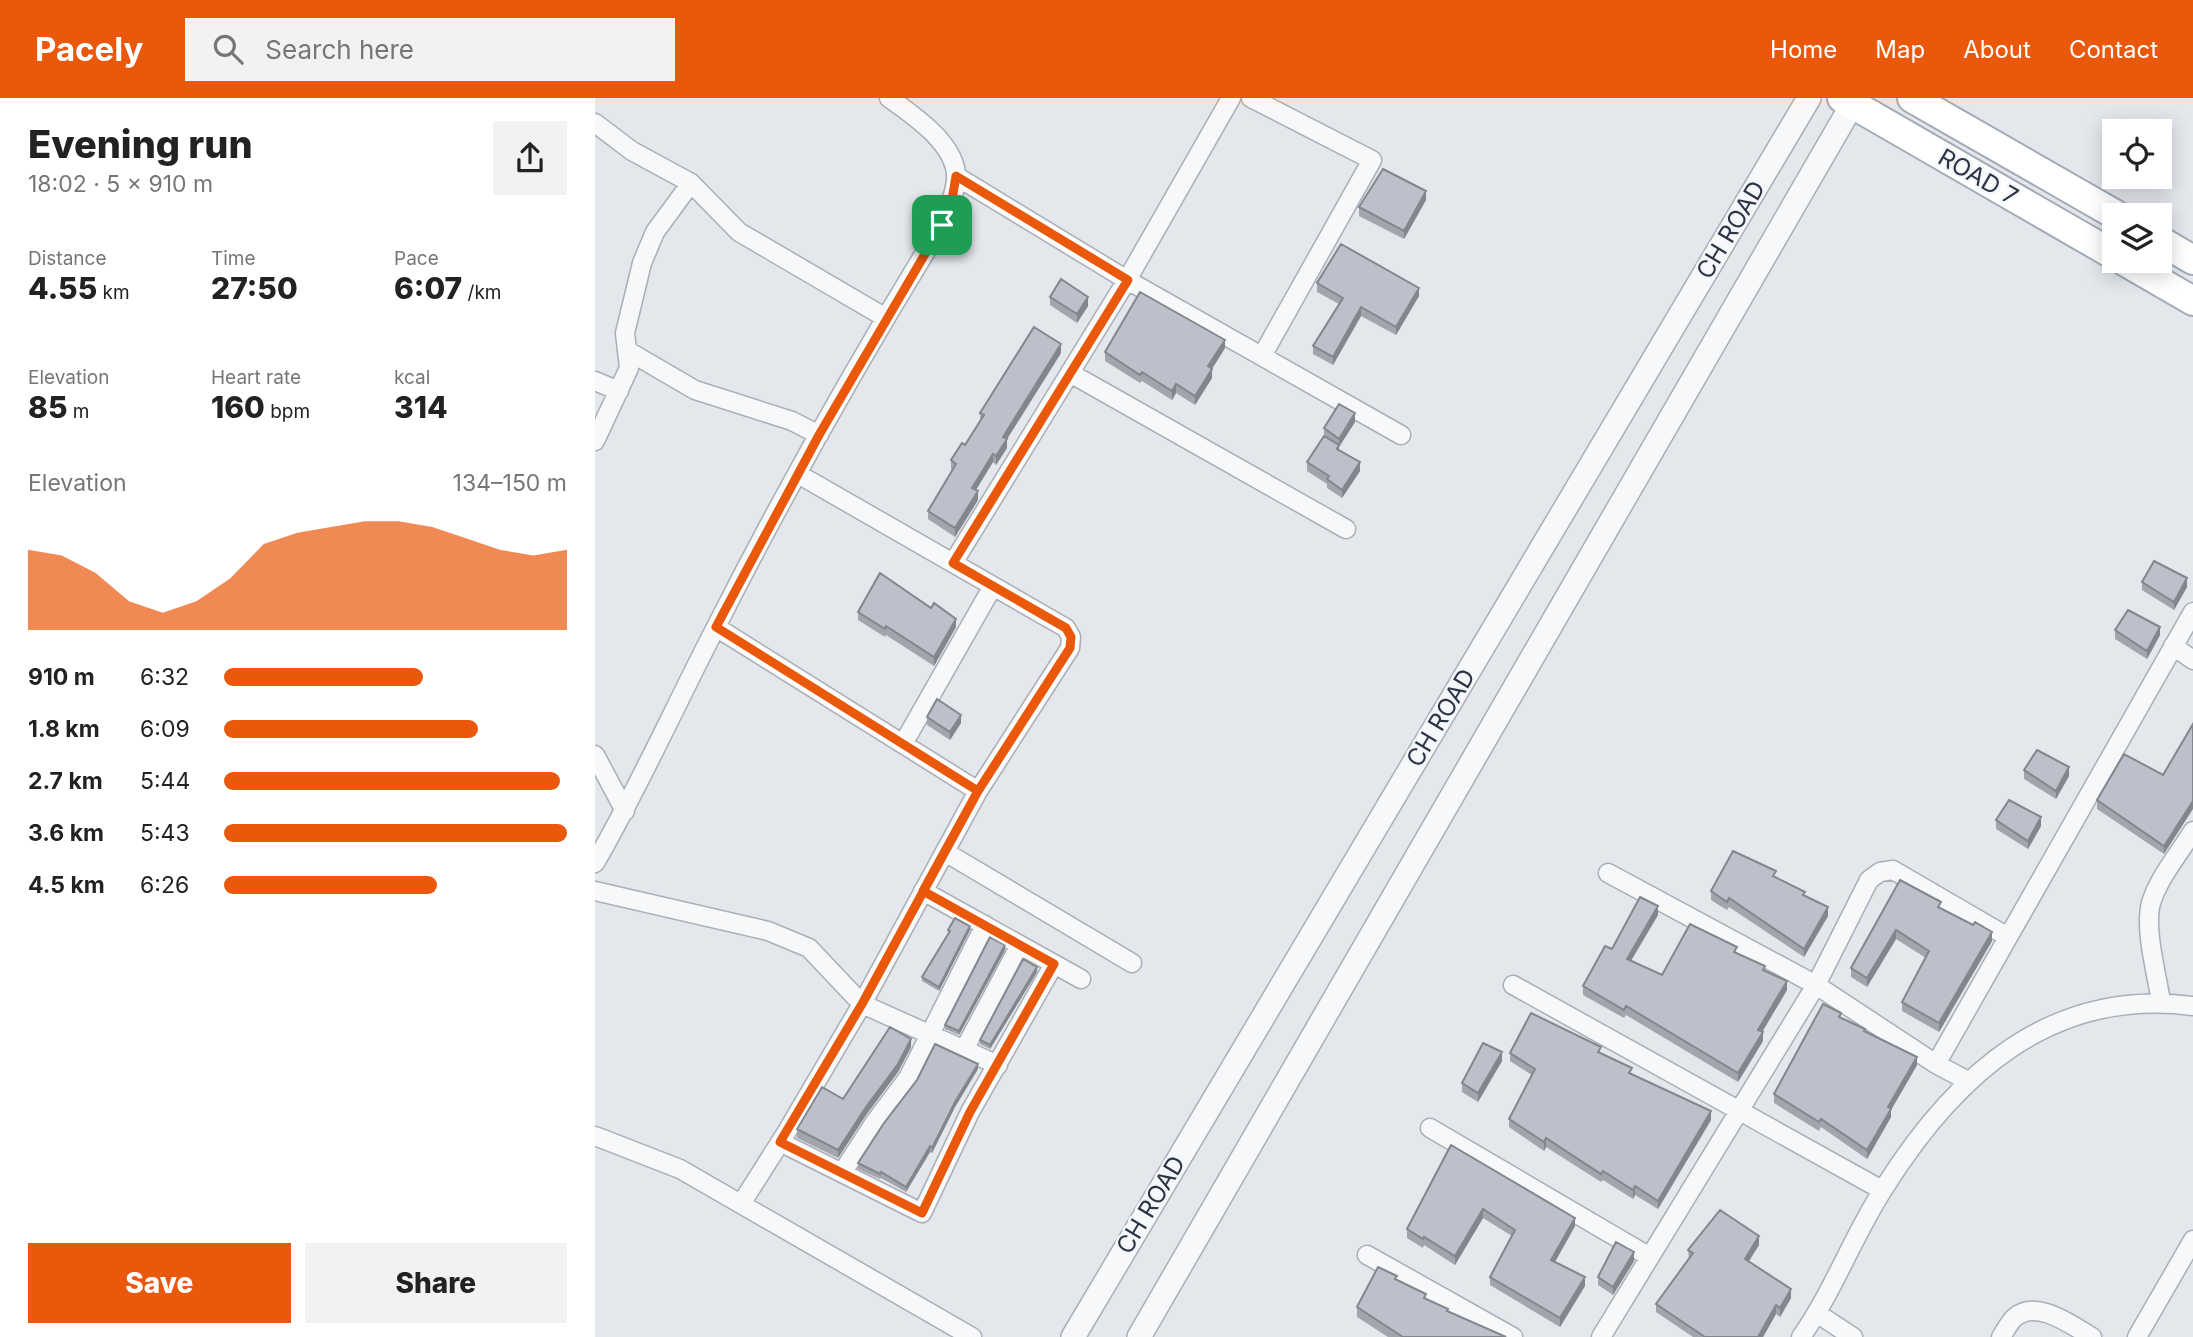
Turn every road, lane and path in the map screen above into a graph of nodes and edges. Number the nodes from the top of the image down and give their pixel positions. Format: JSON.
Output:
{"nodes":[{"id":1,"x":889,"y":98,"type":"edge"},
{"id":2,"x":1231,"y":98,"type":"edge"},
{"id":3,"x":1251,"y":98,"type":"edge"},
{"id":4,"x":1809,"y":98,"type":"edge"},
{"id":5,"x":1912,"y":98,"type":"edge"},
{"id":6,"x":1850,"y":100,"type":"edge"},
{"id":7,"x":595,"y":123,"type":"edge"},
{"id":8,"x":956,"y":176,"type":"junction"},
{"id":9,"x":691,"y":183,"type":"junction"},
{"id":10,"x":2102,"y":207,"type":"edge"},
{"id":11,"x":2102,"y":248,"type":"edge"},
{"id":12,"x":2172,"y":248,"type":"edge"},
{"id":13,"x":2193,"y":260,"type":"edge"},
{"id":14,"x":2145,"y":273,"type":"edge"},
{"id":15,"x":1128,"y":280,"type":"junction"},
{"id":16,"x":2193,"y":301,"type":"edge"},
{"id":17,"x":886,"y":318,"type":"junction"},
{"id":18,"x":628,"y":351,"type":"junction"},
{"id":19,"x":1262,"y":356,"type":"junction"},
{"id":20,"x":1070,"y":373,"type":"junction"},
{"id":21,"x":595,"y":381,"type":"edge"},
{"id":22,"x":619,"y":390,"type":"junction"},
{"id":23,"x":819,"y":435,"type":"junction"},
{"id":24,"x":1401,"y":435,"type":"dead end"},
{"id":25,"x":595,"y":441,"type":"edge"},
{"id":26,"x":798,"y":474,"type":"junction"},
{"id":27,"x":1346,"y":529,"type":"dead end"},
{"id":28,"x":953,"y":563,"type":"junction"},
{"id":29,"x":993,"y":586,"type":"junction"},
{"id":30,"x":2193,"y":612,"type":"edge"},
{"id":31,"x":716,"y":627,"type":"junction"},
{"id":32,"x":2173,"y":646,"type":"junction"},
{"id":33,"x":2193,"y":660,"type":"edge"},
{"id":34,"x":903,"y":744,"type":"junction"},
{"id":35,"x":595,"y":755,"type":"edge"},
{"id":36,"x":978,"y":791,"type":"junction"},
{"id":37,"x":625,"y":811,"type":"junction"},
{"id":38,"x":2193,"y":831,"type":"edge"},
{"id":39,"x":946,"y":852,"type":"junction"},
{"id":40,"x":595,"y":863,"type":"edge"},
{"id":41,"x":1608,"y":873,"type":"dead end"},
{"id":42,"x":595,"y":891,"type":"edge"},
{"id":43,"x":923,"y":891,"type":"junction"},
{"id":44,"x":985,"y":925,"type":"junction"},
{"id":45,"x":2008,"y":937,"type":"junction"},
{"id":46,"x":1020,"y":945,"type":"junction"},
{"id":47,"x":1132,"y":963,"type":"dead end"},
{"id":48,"x":1054,"y":964,"type":"junction"},
{"id":49,"x":1081,"y":979,"type":"dead end"},
{"id":50,"x":1513,"y":985,"type":"dead end"},
{"id":51,"x":1816,"y":985,"type":"junction"},
{"id":52,"x":2161,"y":1002,"type":"junction"},
{"id":53,"x":862,"y":1004,"type":"junction"},
{"id":54,"x":2193,"y":1006,"type":"edge"},
{"id":55,"x":929,"y":1035,"type":"junction"},
{"id":56,"x":964,"y":1050,"type":"junction"},
{"id":57,"x":1936,"y":1064,"type":"junction"},
{"id":58,"x":998,"y":1065,"type":"junction"},
{"id":59,"x":1968,"y":1081,"type":"junction"},
{"id":60,"x":1737,"y":1111,"type":"junction"},
{"id":61,"x":1430,"y":1128,"type":"dead end"},
{"id":62,"x":595,"y":1136,"type":"edge"},
{"id":63,"x":780,"y":1142,"type":"junction"},
{"id":64,"x":842,"y":1172,"type":"junction"},
{"id":65,"x":1882,"y":1190,"type":"junction"},
{"id":66,"x":741,"y":1204,"type":"junction"},
{"id":67,"x":2193,"y":1240,"type":"edge"},
{"id":68,"x":1367,"y":1255,"type":"dead end"},
{"id":69,"x":1650,"y":1258,"type":"junction"},
{"id":70,"x":1818,"y":1314,"type":"junction"},
{"id":71,"x":972,"y":1337,"type":"edge"},
{"id":72,"x":1073,"y":1337,"type":"edge"},
{"id":73,"x":1139,"y":1337,"type":"edge"},
{"id":74,"x":1513,"y":1337,"type":"edge"},
{"id":75,"x":1601,"y":1337,"type":"edge"},
{"id":76,"x":1801,"y":1337,"type":"edge"},
{"id":77,"x":1853,"y":1337,"type":"edge"},
{"id":78,"x":2001,"y":1337,"type":"edge"},
{"id":79,"x":2092,"y":1337,"type":"edge"},
{"id":80,"x":2137,"y":1337,"type":"edge"}],
"edges":[{"from":1,"to":8,"type":"street"},
{"from":2,"to":15,"type":"street"},
{"from":3,"to":19,"type":"street"},
{"from":4,"to":72,"type":"street","name":"CH ROAD"},
{"from":5,"to":10,"type":"main road","name":"ROAD 7"},
{"from":6,"to":11,"type":"main road","name":"ROAD 7"},
{"from":6,"to":73,"type":"street","name":"CH ROAD"},
{"from":7,"to":9,"type":"street"},
{"from":8,"to":15,"type":"street"},
{"from":8,"to":17,"type":"street"},
{"from":9,"to":17,"type":"street"},
{"from":9,"to":18,"type":"street"},
{"from":12,"to":13,"type":"main road"},
{"from":14,"to":16,"type":"main road"},
{"from":15,"to":19,"type":"street"},
{"from":15,"to":20,"type":"street"},
{"from":17,"to":23,"type":"street"},
{"from":18,"to":22,"type":"street"},
{"from":18,"to":23,"type":"street"},
{"from":19,"to":24,"type":"street"},
{"from":20,"to":27,"type":"street"},
{"from":20,"to":28,"type":"street"},
{"from":21,"to":22,"type":"street"},
{"from":22,"to":25,"type":"street"},
{"from":23,"to":26,"type":"street"},
{"from":26,"to":28,"type":"street"},
{"from":26,"to":31,"type":"street"},
{"from":28,"to":29,"type":"street"},
{"from":29,"to":34,"type":"street"},
{"from":29,"to":36,"type":"street"},
{"from":30,"to":32,"type":"street"},
{"from":31,"to":34,"type":"street"},
{"from":31,"to":37,"type":"street"},
{"from":32,"to":33,"type":"street"},
{"from":32,"to":45,"type":"street"},
{"from":34,"to":36,"type":"street"},
{"from":35,"to":37,"type":"street"},
{"from":36,"to":39,"type":"street"},
{"from":37,"to":40,"type":"street"},
{"from":38,"to":52,"type":"street"},
{"from":39,"to":43,"type":"street"},
{"from":39,"to":47,"type":"street"},
{"from":41,"to":51,"type":"street"},
{"from":42,"to":53,"type":"street"},
{"from":43,"to":44,"type":"street"},
{"from":43,"to":53,"type":"street"},
{"from":44,"to":46,"type":"street"},
{"from":44,"to":55,"type":"street"},
{"from":45,"to":51,"type":"street"},
{"from":45,"to":57,"type":"street"},
{"from":46,"to":48,"type":"street"},
{"from":46,"to":56,"type":"street"},
{"from":48,"to":49,"type":"street"},
{"from":48,"to":58,"type":"street"},
{"from":50,"to":60,"type":"street"},
{"from":51,"to":57,"type":"street"},
{"from":51,"to":60,"type":"street"},
{"from":52,"to":54,"type":"street"},
{"from":52,"to":59,"type":"street"},
{"from":53,"to":55,"type":"street"},
{"from":53,"to":63,"type":"street"},
{"from":55,"to":56,"type":"street"},
{"from":55,"to":64,"type":"street"},
{"from":56,"to":58,"type":"street"},
{"from":57,"to":59,"type":"street"},
{"from":58,"to":64,"type":"street"},
{"from":59,"to":65,"type":"street"},
{"from":60,"to":65,"type":"street"},
{"from":60,"to":69,"type":"street"},
{"from":61,"to":69,"type":"street"},
{"from":62,"to":66,"type":"street"},
{"from":63,"to":64,"type":"street"},
{"from":63,"to":66,"type":"street"},
{"from":65,"to":70,"type":"street"},
{"from":66,"to":71,"type":"street"},
{"from":67,"to":80,"type":"street"},
{"from":68,"to":74,"type":"street"},
{"from":69,"to":75,"type":"street"},
{"from":70,"to":76,"type":"street"},
{"from":70,"to":77,"type":"street"},
{"from":78,"to":79,"type":"street"}]}
